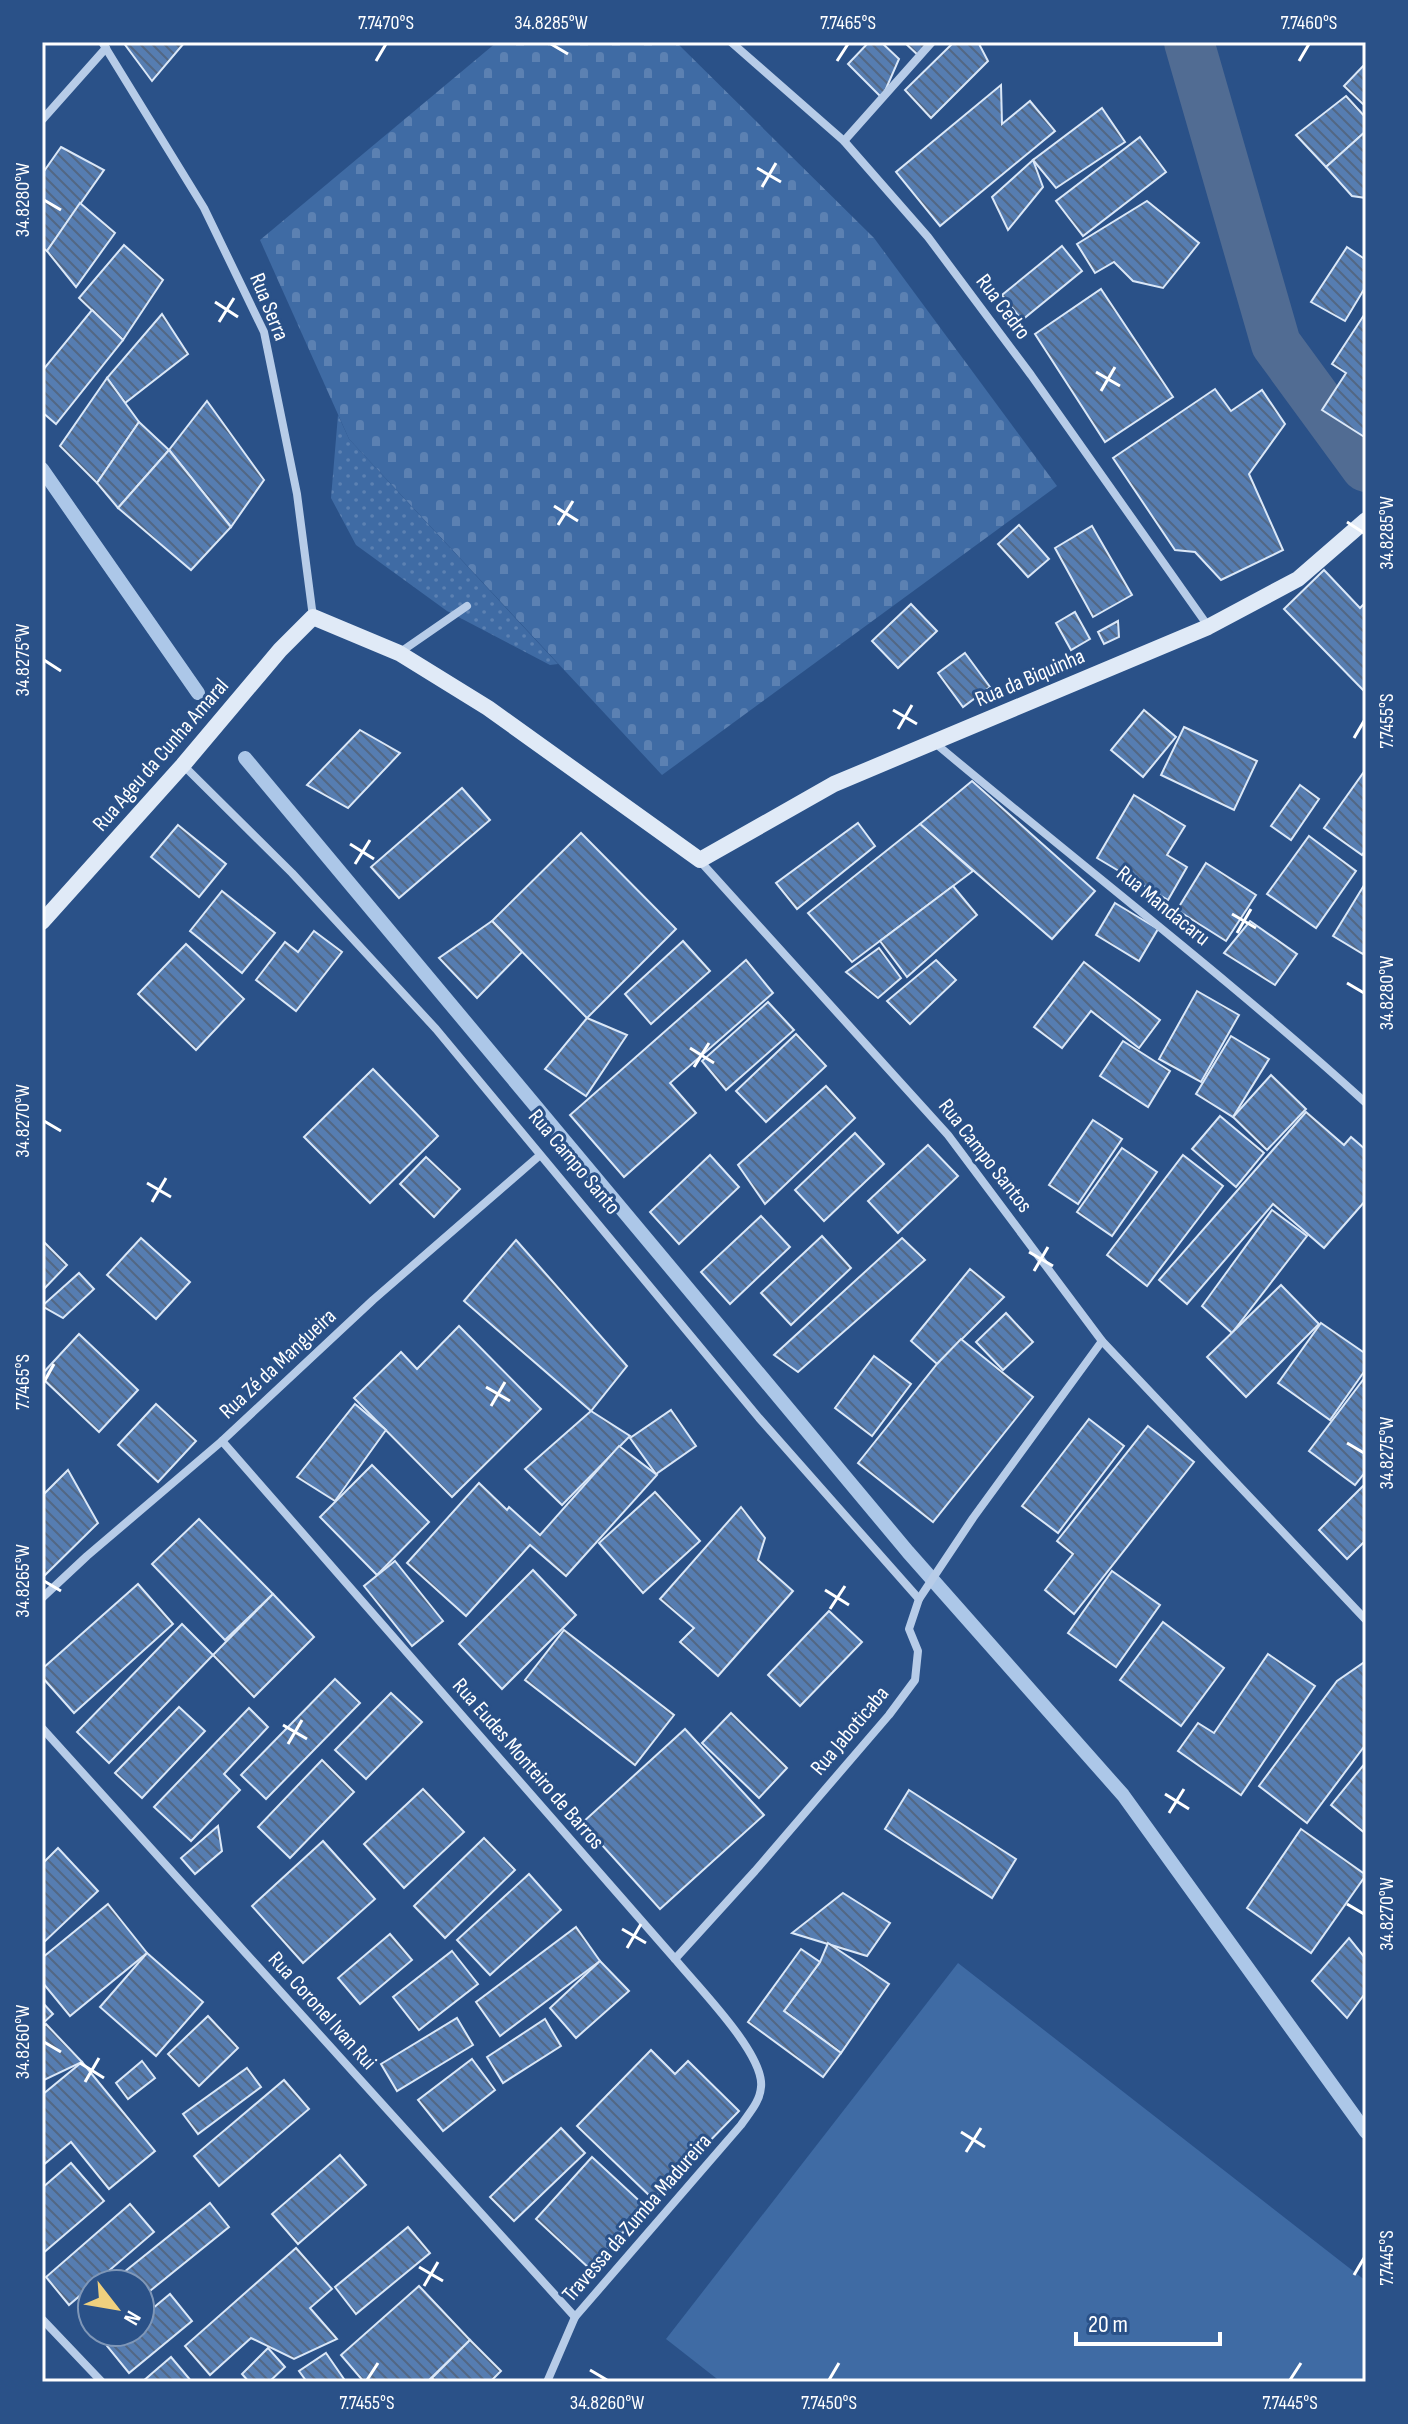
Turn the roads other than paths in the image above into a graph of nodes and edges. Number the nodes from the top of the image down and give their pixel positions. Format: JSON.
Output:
{"nodes":[{"id":1,"x":731,"y":42,"type":"edge"},
{"id":2,"x":932,"y":42,"type":"edge"},
{"id":3,"x":104,"y":45,"type":"edge"},
{"id":4,"x":42,"y":120,"type":"edge"},
{"id":5,"x":844,"y":141,"type":"junction"},
{"id":6,"x":1366,"y":520,"type":"edge"},
{"id":7,"x":467,"y":606,"type":"dead end"},
{"id":8,"x":313,"y":617,"type":"junction"},
{"id":9,"x":1208,"y":627,"type":"junction"},
{"id":10,"x":399,"y":653,"type":"junction"},
{"id":11,"x":934,"y":742,"type":"junction"},
{"id":12,"x":183,"y":765,"type":"junction"},
{"id":13,"x":700,"y":860,"type":"junction"},
{"id":14,"x":44,"y":915,"type":"edge"},
{"id":15,"x":1366,"y":1103,"type":"edge"},
{"id":16,"x":539,"y":1156,"type":"junction"},
{"id":17,"x":1102,"y":1341,"type":"junction"},
{"id":18,"x":222,"y":1441,"type":"junction"},
{"id":19,"x":42,"y":1598,"type":"edge"},
{"id":20,"x":919,"y":1599,"type":"junction"},
{"id":21,"x":1366,"y":1620,"type":"edge"},
{"id":22,"x":42,"y":1728,"type":"edge"},
{"id":23,"x":675,"y":1959,"type":"junction"},
{"id":24,"x":741,"y":2125,"type":"joint"},
{"id":25,"x":575,"y":2317,"type":"junction"},
{"id":26,"x":42,"y":2319,"type":"edge"},
{"id":27,"x":102,"y":2382,"type":"edge"},
{"id":28,"x":547,"y":2382,"type":"edge"}],
"edges":[{"from":1,"to":5,"type":"street","name":"Rua Cedro"},
{"from":2,"to":5,"type":"street"},
{"from":3,"to":4,"type":"street"},
{"from":3,"to":8,"type":"street","name":"Rua Serra"},
{"from":5,"to":9,"type":"street","name":"Rua Cedro"},
{"from":6,"to":9,"type":"street","name":"Rua da Biquinha"},
{"from":7,"to":10,"type":"street"},
{"from":8,"to":10,"type":"street"},
{"from":8,"to":12,"type":"street","name":"Rua Ageu da Cunha Amaral"},
{"from":9,"to":11,"type":"street","name":"Rua da Biquinha"},
{"from":10,"to":13,"type":"street"},
{"from":11,"to":13,"type":"street","name":"Rua da Biquinha"},
{"from":11,"to":15,"type":"street","name":"Rua Mandacaru"},
{"from":12,"to":14,"type":"street","name":"Rua Ageu da Cunha Amaral"},
{"from":12,"to":16,"type":"street","name":"Rua Campo Santo"},
{"from":13,"to":17,"type":"street","name":"Rua Campo Santos"},
{"from":16,"to":18,"type":"street","name":"Rua Zé da Mangueira"},
{"from":16,"to":20,"type":"street","name":"Rua Campo Santo"},
{"from":17,"to":20,"type":"street","name":"Rua Jaboticaba"},
{"from":17,"to":21,"type":"street","name":"Rua Campo Santos"},
{"from":18,"to":19,"type":"street","name":"Rua Zé da Mangueira"},
{"from":18,"to":23,"type":"street","name":"Rua Eudes Monteiro de Barros"},
{"from":20,"to":23,"type":"street","name":"Rua Jaboticaba"},
{"from":22,"to":25,"type":"street","name":"Rua Coronel Ivan Rui"},
{"from":23,"to":24,"type":"street","name":"Rua Eudes Monteiro de Barros"},
{"from":24,"to":25,"type":"street","name":"Travessa da Zumba Madureira"},
{"from":25,"to":28,"type":"street","name":"Travessa da Zumba Madureira"},
{"from":26,"to":27,"type":"street"}]}
